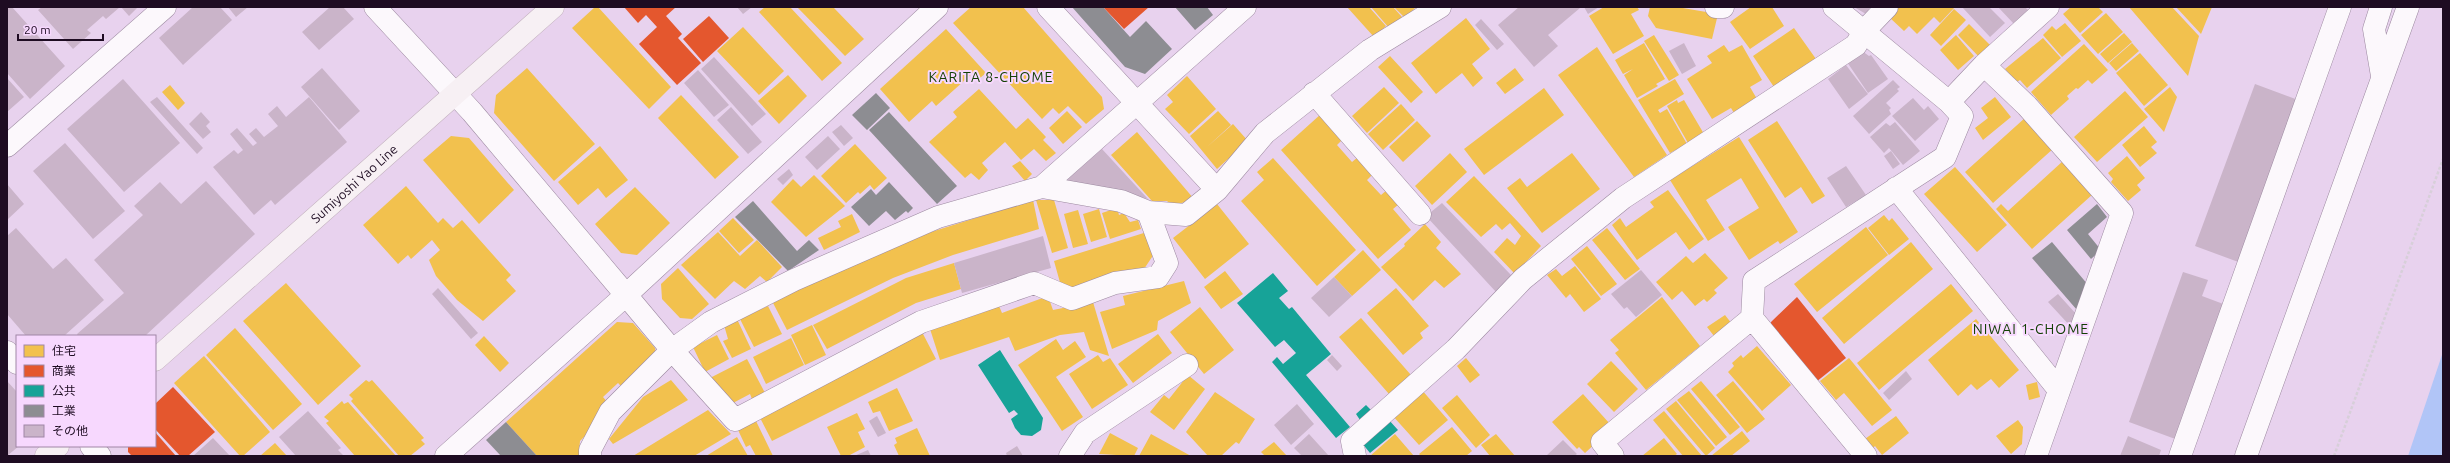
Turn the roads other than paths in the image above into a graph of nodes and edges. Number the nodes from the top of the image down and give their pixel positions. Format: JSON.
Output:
{"nodes":[{"id":1,"x":165,"y":7,"type":"edge"},
{"id":2,"x":375,"y":7,"type":"edge"},
{"id":3,"x":554,"y":7,"type":"edge"},
{"id":4,"x":936,"y":7,"type":"edge"},
{"id":5,"x":1048,"y":7,"type":"edge"},
{"id":6,"x":1245,"y":7,"type":"edge"},
{"id":7,"x":1440,"y":7,"type":"edge"},
{"id":8,"x":1716,"y":7,"type":"edge"},
{"id":9,"x":1723,"y":7,"type":"edge"},
{"id":10,"x":1834,"y":7,"type":"edge"},
{"id":11,"x":1887,"y":7,"type":"edge"},
{"id":12,"x":2048,"y":7,"type":"edge"},
{"id":13,"x":2340,"y":7,"type":"edge"},
{"id":14,"x":2381,"y":7,"type":"edge"},
{"id":15,"x":2408,"y":7,"type":"edge"},
{"id":16,"x":1864,"y":31,"type":"junction"},
{"id":17,"x":1984,"y":66,"type":"junction"},
{"id":18,"x":2382,"y":77,"type":"junction"},
{"id":19,"x":1314,"y":93,"type":"junction"},
{"id":20,"x":455,"y":94,"type":"junction"},
{"id":21,"x":1137,"y":102,"type":"junction"},
{"id":22,"x":1949,"y":102,"type":"junction"},
{"id":23,"x":7,"y":146,"type":"edge"},
{"id":24,"x":1042,"y":187,"type":"junction"},
{"id":25,"x":1896,"y":188,"type":"junction"},
{"id":26,"x":1217,"y":190,"type":"junction"},
{"id":27,"x":1148,"y":212,"type":"junction"},
{"id":28,"x":1420,"y":214,"type":"dead end"},
{"id":29,"x":626,"y":295,"type":"junction"},
{"id":30,"x":1752,"y":318,"type":"junction"},
{"id":31,"x":672,"y":350,"type":"junction"},
{"id":32,"x":7,"y":352,"type":"edge"},
{"id":33,"x":156,"y":359,"type":"edge"},
{"id":34,"x":16,"y":362,"type":"edge"},
{"id":35,"x":1187,"y":365,"type":"dead end"},
{"id":36,"x":2059,"y":390,"type":"junction"},
{"id":37,"x":57,"y":447,"type":"edge"},
{"id":38,"x":92,"y":447,"type":"edge"},
{"id":39,"x":46,"y":456,"type":"edge"},
{"id":40,"x":100,"y":456,"type":"edge"},
{"id":41,"x":446,"y":456,"type":"edge"},
{"id":42,"x":590,"y":456,"type":"edge"},
{"id":43,"x":1070,"y":456,"type":"edge"},
{"id":44,"x":1355,"y":456,"type":"edge"},
{"id":45,"x":1613,"y":456,"type":"edge"},
{"id":46,"x":1866,"y":456,"type":"edge"},
{"id":47,"x":2036,"y":456,"type":"edge"},
{"id":48,"x":2180,"y":456,"type":"edge"},
{"id":49,"x":2246,"y":456,"type":"edge"}],
"edges":[{"from":1,"to":23,"type":"street"},
{"from":2,"to":20,"type":"street"},
{"from":3,"to":20,"type":"main road","name":"Sumiyoshi Yao Line"},
{"from":4,"to":29,"type":"street"},
{"from":5,"to":21,"type":"street"},
{"from":6,"to":21,"type":"street"},
{"from":7,"to":19,"type":"street"},
{"from":8,"to":9,"type":"street"},
{"from":10,"to":16,"type":"street"},
{"from":11,"to":16,"type":"street"},
{"from":12,"to":17,"type":"street"},
{"from":13,"to":48,"type":"street"},
{"from":14,"to":18,"type":"street"},
{"from":15,"to":18,"type":"street"},
{"from":16,"to":22,"type":"street"},
{"from":16,"to":44,"type":"street"},
{"from":17,"to":22,"type":"street"},
{"from":17,"to":36,"type":"street"},
{"from":18,"to":49,"type":"street"},
{"from":19,"to":26,"type":"street"},
{"from":19,"to":28,"type":"street"},
{"from":20,"to":29,"type":"street"},
{"from":20,"to":33,"type":"main road","name":"Sumiyoshi Yao Line"},
{"from":21,"to":24,"type":"street"},
{"from":21,"to":26,"type":"street"},
{"from":22,"to":25,"type":"street"},
{"from":24,"to":27,"type":"street"},
{"from":24,"to":31,"type":"street"},
{"from":25,"to":30,"type":"street"},
{"from":25,"to":36,"type":"street"},
{"from":26,"to":27,"type":"street"},
{"from":27,"to":31,"type":"street"},
{"from":29,"to":31,"type":"street"},
{"from":29,"to":41,"type":"street"},
{"from":30,"to":45,"type":"street"},
{"from":30,"to":46,"type":"street"},
{"from":31,"to":42,"type":"street"},
{"from":32,"to":34,"type":"street"},
{"from":35,"to":43,"type":"street"},
{"from":36,"to":47,"type":"street"},
{"from":37,"to":39,"type":"main road"},
{"from":38,"to":40,"type":"street"}]}
